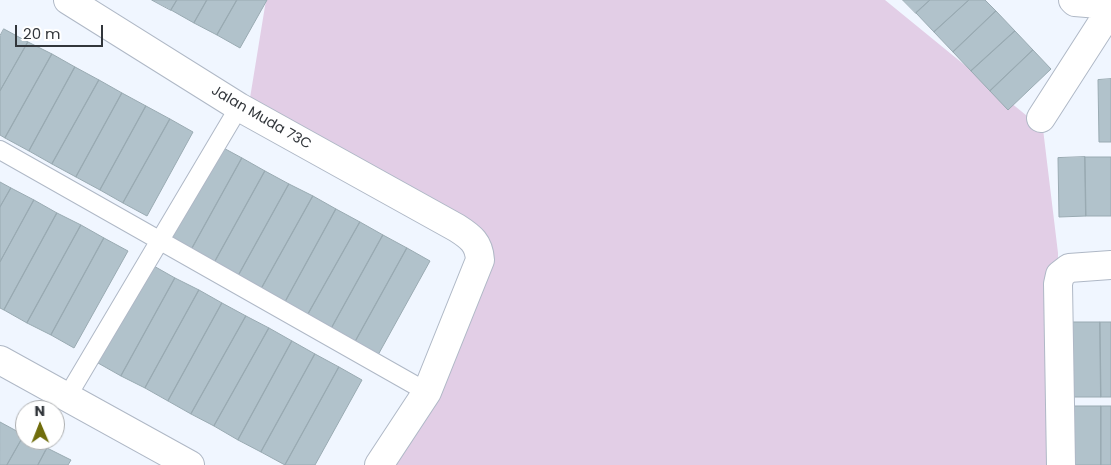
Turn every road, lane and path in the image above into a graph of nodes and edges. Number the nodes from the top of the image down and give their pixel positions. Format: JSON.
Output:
{"nodes":[{"id":1,"x":68,"y":0,"type":"edge"},
{"id":2,"x":1072,"y":0,"type":"edge"},
{"id":3,"x":1111,"y":7,"type":"edge"},
{"id":4,"x":238,"y":107,"type":"junction"},
{"id":5,"x":1041,"y":118,"type":"dead end"},
{"id":6,"x":0,"y":150,"type":"edge"},
{"id":7,"x":160,"y":240,"type":"junction"},
{"id":8,"x":1111,"y":264,"type":"edge"},
{"id":9,"x":0,"y":360,"type":"edge"},
{"id":10,"x":427,"y":392,"type":"junction"},
{"id":11,"x":67,"y":397,"type":"junction"},
{"id":12,"x":190,"y":465,"type":"edge"},
{"id":13,"x":379,"y":465,"type":"edge"},
{"id":14,"x":1061,"y":465,"type":"edge"}],
"edges":[{"from":1,"to":4,"type":"street","name":"Jalan Muda 73C"},
{"from":2,"to":3,"type":"street"},
{"from":3,"to":5,"type":"street"},
{"from":4,"to":7,"type":"lane"},
{"from":4,"to":10,"type":"street","name":"Jalan Muda 73C"},
{"from":6,"to":7,"type":"lane"},
{"from":7,"to":10,"type":"lane"},
{"from":7,"to":11,"type":"lane"},
{"from":8,"to":14,"type":"street"},
{"from":9,"to":11,"type":"street"},
{"from":10,"to":13,"type":"street","name":"Jalan Muda 73C"},
{"from":11,"to":12,"type":"street"}]}
